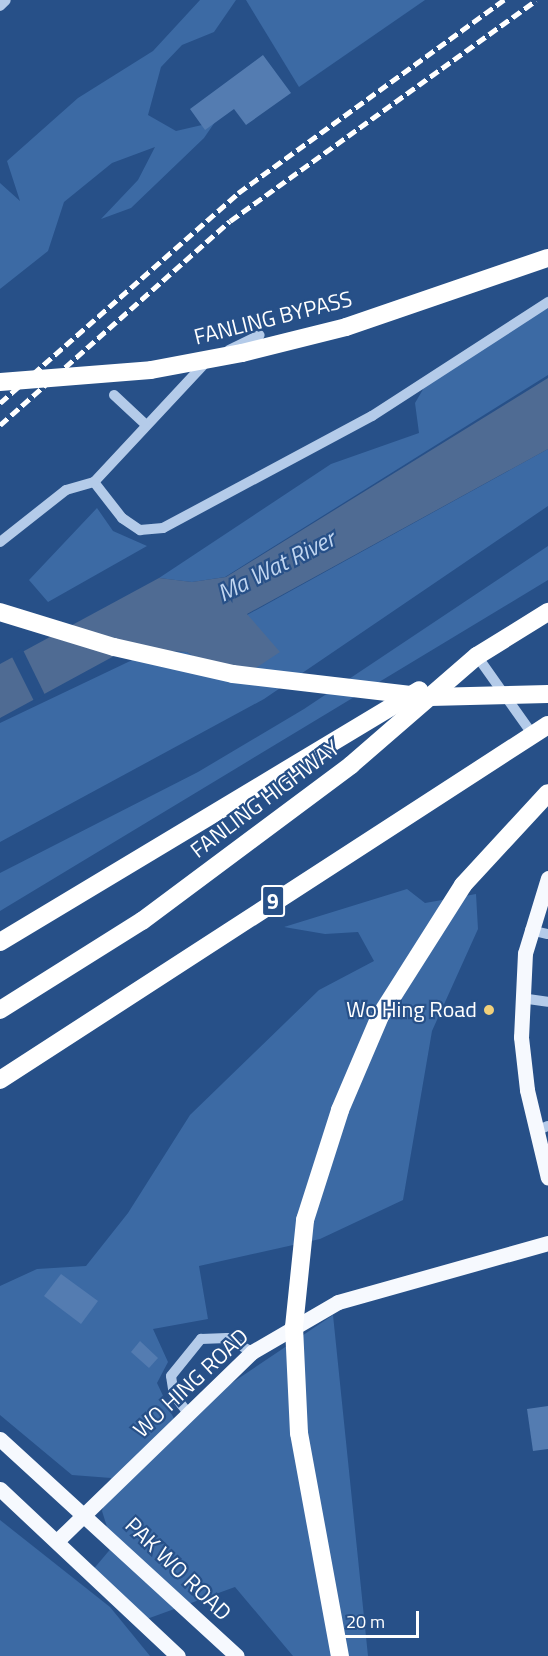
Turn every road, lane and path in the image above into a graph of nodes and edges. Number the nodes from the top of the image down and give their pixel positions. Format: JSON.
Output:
{"nodes":[{"id":1,"x":6,"y":0,"type":"edge"},
{"id":2,"x":0,"y":6,"type":"edge"},
{"id":3,"x":548,"y":258,"type":"edge"},
{"id":4,"x":548,"y":302,"type":"edge"},
{"id":5,"x":260,"y":335,"type":"dead end"},
{"id":6,"x":0,"y":382,"type":"edge"},
{"id":7,"x":114,"y":395,"type":"dead end"},
{"id":8,"x":145,"y":424,"type":"junction"},
{"id":9,"x":94,"y":482,"type":"junction"},
{"id":10,"x":0,"y":542,"type":"edge"},
{"id":11,"x":0,"y":612,"type":"edge"},
{"id":12,"x":548,"y":612,"type":"edge"},
{"id":13,"x":477,"y":656,"type":"junction"},
{"id":14,"x":548,"y":694,"type":"edge"},
{"id":15,"x":540,"y":730,"type":"edge"},
{"id":16,"x":548,"y":793,"type":"edge"},
{"id":17,"x":548,"y":878,"type":"edge"},
{"id":18,"x":40,"y":919,"type":"junction"},
{"id":19,"x":530,"y":930,"type":"junction"},
{"id":20,"x":548,"y":933,"type":"edge"},
{"id":21,"x":0,"y":936,"type":"edge"},
{"id":22,"x":0,"y":942,"type":"edge"},
{"id":23,"x":521,"y":998,"type":"junction"},
{"id":24,"x":548,"y":1002,"type":"edge"},
{"id":25,"x":0,"y":1010,"type":"edge"},
{"id":26,"x":0,"y":1080,"type":"edge"},
{"id":27,"x":542,"y":1128,"type":"edge"},
{"id":28,"x":548,"y":1178,"type":"edge"},
{"id":29,"x":548,"y":1243,"type":"edge"},
{"id":30,"x":252,"y":1352,"type":"junction"},
{"id":31,"x":188,"y":1413,"type":"junction"},
{"id":32,"x":0,"y":1439,"type":"edge"},
{"id":33,"x":0,"y":1490,"type":"edge"},
{"id":34,"x":87,"y":1514,"type":"junction"},
{"id":35,"x":58,"y":1539,"type":"junction"},
{"id":36,"x":178,"y":1656,"type":"edge"},
{"id":37,"x":237,"y":1656,"type":"edge"},
{"id":38,"x":340,"y":1656,"type":"edge"}],
"edges":[{"from":1,"to":2,"type":"street"},
{"from":3,"to":6,"type":"highway","name":"FANLING BYPASS","bridge":true},
{"from":4,"to":9,"type":"street"},
{"from":5,"to":8,"type":"street"},
{"from":7,"to":8,"type":"street"},
{"from":8,"to":9,"type":"street"},
{"from":9,"to":10,"type":"street"},
{"from":11,"to":14,"type":"highway","bridge":true},
{"from":12,"to":13,"type":"highway","name":"FANLING HIGHWAY"},
{"from":13,"to":15,"type":"street"},
{"from":13,"to":18,"type":"highway"},
{"from":13,"to":25,"type":"highway","name":"FANLING HIGHWAY"},
{"from":15,"to":26,"type":"highway","number":"9"},
{"from":16,"to":38,"type":"highway","bridge":true},
{"from":17,"to":19,"type":"main road"},
{"from":18,"to":21,"type":"highway"},
{"from":18,"to":22,"type":"highway"},
{"from":19,"to":20,"type":"street"},
{"from":19,"to":23,"type":"main road"},
{"from":23,"to":24,"type":"street"},
{"from":23,"to":27,"type":"main road"},
{"from":27,"to":28,"type":"main road"},
{"from":29,"to":30,"type":"main road","name":"WO HING ROAD"},
{"from":30,"to":31,"type":"main road","name":"WO HING ROAD"},
{"from":30,"to":31,"type":"street"},
{"from":31,"to":34,"type":"main road","name":"WO HING ROAD"},
{"from":32,"to":34,"type":"main road","name":"PAK WO ROAD"},
{"from":33,"to":35,"type":"main road"},
{"from":34,"to":35,"type":"main road","name":"WO HING ROAD"},
{"from":34,"to":37,"type":"main road","name":"PAK WO ROAD"},
{"from":35,"to":36,"type":"main road"}]}
